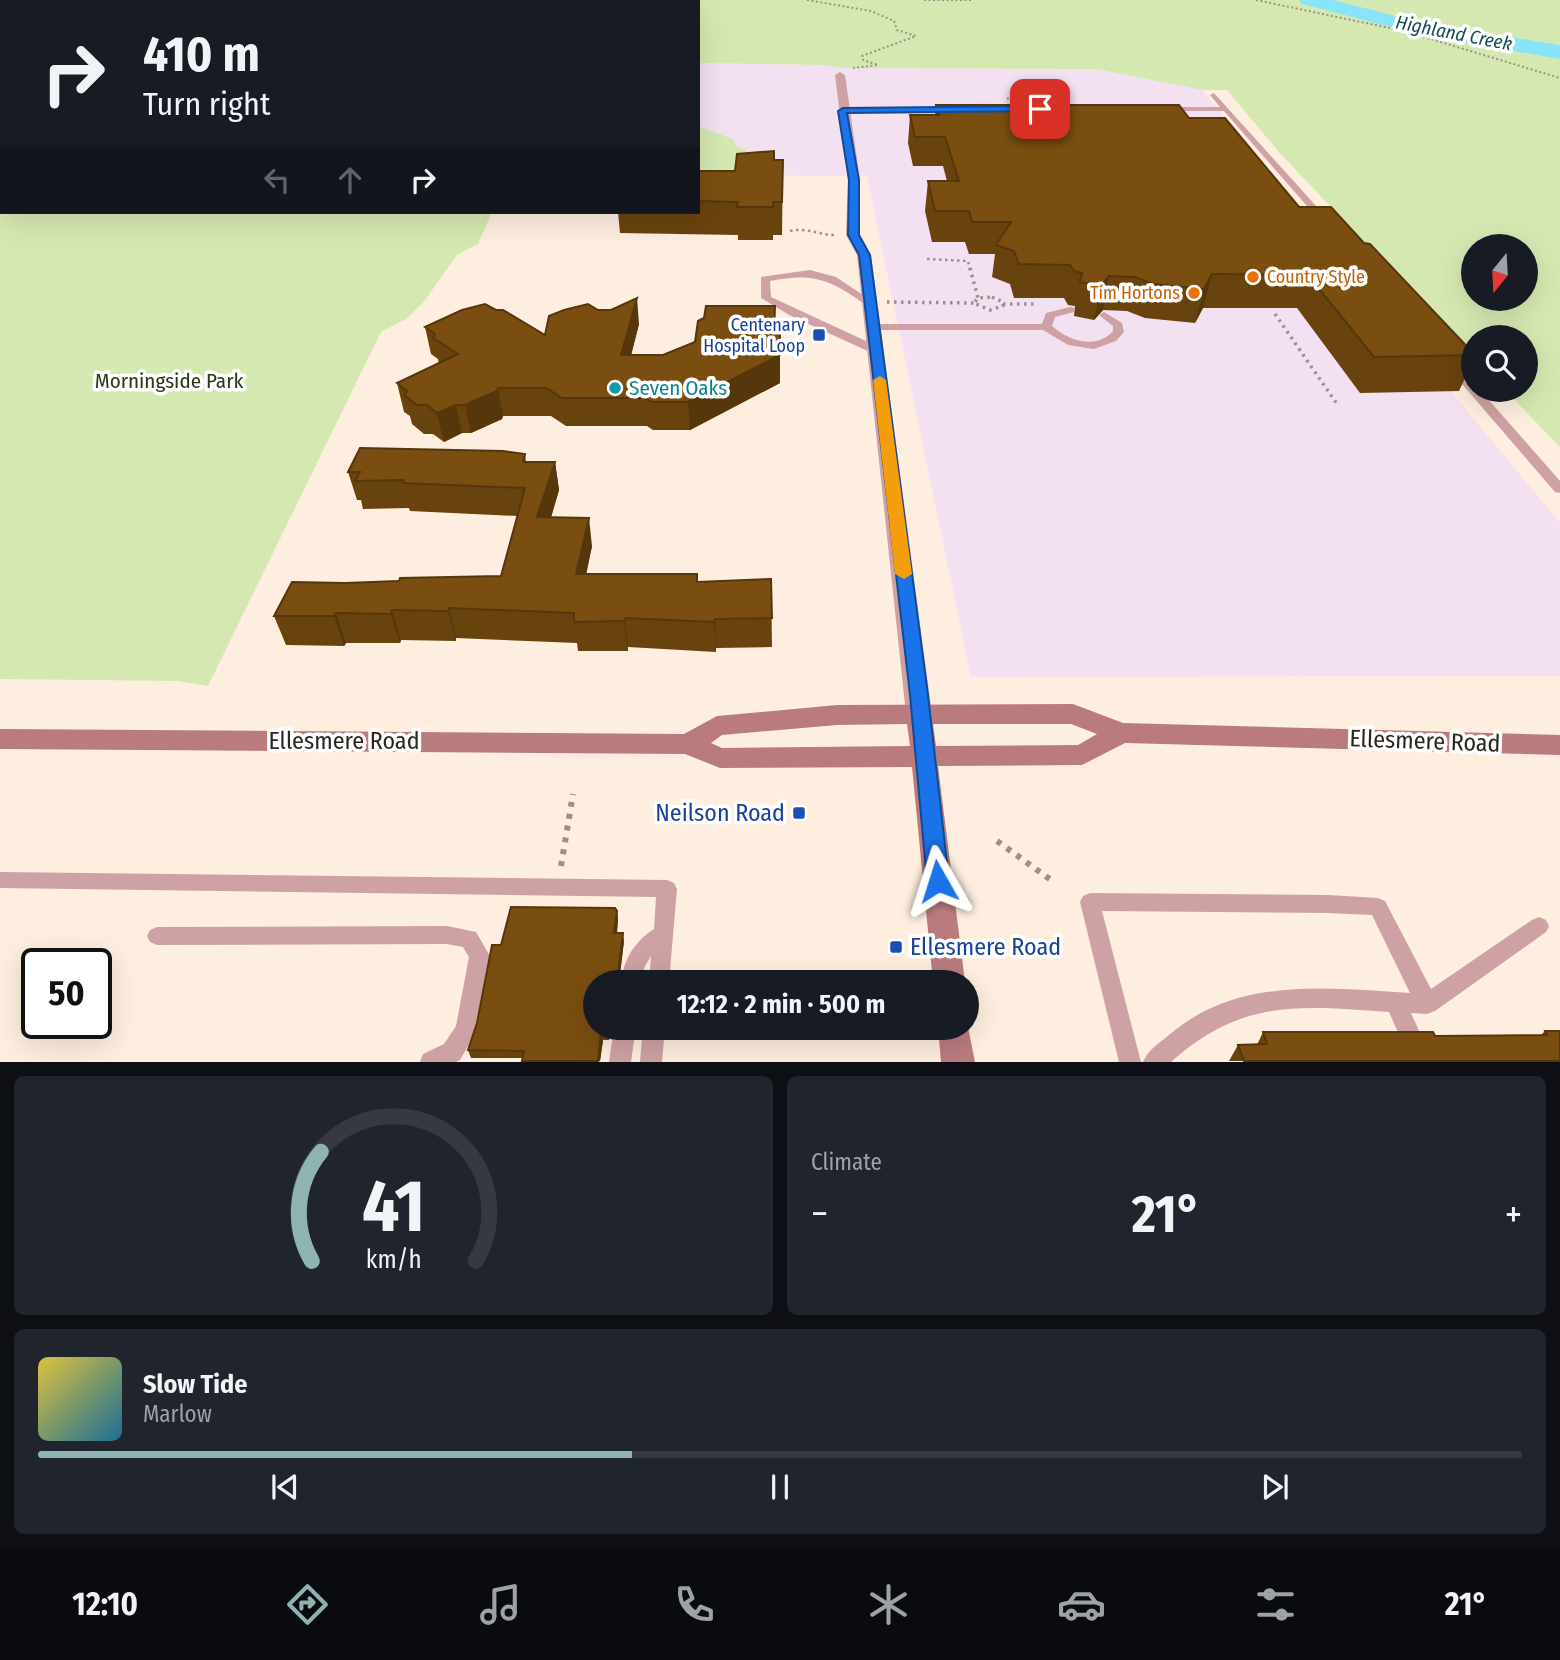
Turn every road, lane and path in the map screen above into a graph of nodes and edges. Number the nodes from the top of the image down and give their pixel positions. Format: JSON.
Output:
{"nodes":[{"id":1,"x":807,"y":0,"type":"edge"},
{"id":2,"x":924,"y":0,"type":"edge"},
{"id":3,"x":971,"y":0,"type":"edge"},
{"id":4,"x":1256,"y":0,"type":"edge"},
{"id":5,"x":856,"y":67,"type":"dead end"},
{"id":6,"x":840,"y":75,"type":"dead end"},
{"id":7,"x":1560,"y":79,"type":"edge"},
{"id":8,"x":1028,"y":86,"type":"dead end"},
{"id":9,"x":1214,"y":95,"type":"dead end"},
{"id":10,"x":1007,"y":98,"type":"dead end"},
{"id":11,"x":1058,"y":99,"type":"dead end"},
{"id":12,"x":1036,"y":102,"type":"junction"},
{"id":13,"x":967,"y":109,"type":"edge"},
{"id":14,"x":1040,"y":109,"type":"edge"},
{"id":15,"x":1159,"y":109,"type":"edge"},
{"id":16,"x":1226,"y":109,"type":"junction"},
{"id":17,"x":843,"y":111,"type":"junction"},
{"id":18,"x":1330,"y":228,"type":"edge"},
{"id":19,"x":790,"y":231,"type":"dead end"},
{"id":20,"x":853,"y":235,"type":"junction"},
{"id":21,"x":927,"y":259,"type":"dead end"},
{"id":22,"x":978,"y":298,"type":"junction"},
{"id":23,"x":870,"y":302,"type":"junction"},
{"id":24,"x":974,"y":303,"type":"junction"},
{"id":25,"x":1070,"y":310,"type":"dead end"},
{"id":26,"x":1275,"y":314,"type":"dead end"},
{"id":27,"x":1104,"y":315,"type":"edge"},
{"id":28,"x":873,"y":327,"type":"junction"},
{"id":29,"x":1046,"y":327,"type":"junction"},
{"id":30,"x":876,"y":351,"type":"junction"},
{"id":31,"x":1440,"y":353,"type":"edge"},
{"id":32,"x":1337,"y":404,"type":"dead end"},
{"id":33,"x":1560,"y":489,"type":"edge"},
{"id":34,"x":919,"y":713,"type":"junction"},
{"id":35,"x":1121,"y":733,"type":"junction"},
{"id":36,"x":0,"y":739,"type":"edge"},
{"id":37,"x":688,"y":744,"type":"junction"},
{"id":38,"x":1560,"y":745,"type":"edge"},
{"id":39,"x":923,"y":757,"type":"junction"},
{"id":40,"x":573,"y":794,"type":"dead end"},
{"id":41,"x":997,"y":841,"type":"dead end"},
{"id":42,"x":0,"y":880,"type":"edge"},
{"id":43,"x":1051,"y":880,"type":"dead end"},
{"id":44,"x":557,"y":888,"type":"junction"},
{"id":45,"x":1539,"y":926,"type":"dead end"},
{"id":46,"x":663,"y":934,"type":"junction"},
{"id":47,"x":157,"y":936,"type":"dead end"},
{"id":48,"x":633,"y":970,"type":"edge"},
{"id":49,"x":660,"y":970,"type":"edge"},
{"id":50,"x":948,"y":970,"type":"edge"},
{"id":51,"x":1396,"y":1003,"type":"junction"},
{"id":52,"x":1427,"y":1004,"type":"junction"},
{"id":53,"x":623,"y":1040,"type":"edge"},
{"id":54,"x":653,"y":1040,"type":"edge"},
{"id":55,"x":955,"y":1040,"type":"edge"},
{"id":56,"x":431,"y":1062,"type":"edge"},
{"id":57,"x":620,"y":1062,"type":"edge"},
{"id":58,"x":651,"y":1062,"type":"edge"},
{"id":59,"x":958,"y":1062,"type":"edge"},
{"id":60,"x":1130,"y":1062,"type":"edge"},
{"id":61,"x":1154,"y":1062,"type":"edge"},
{"id":62,"x":1422,"y":1062,"type":"edge"}],
"edges":[{"from":1,"to":5,"type":"path"},
{"from":2,"to":3,"type":"path"},
{"from":4,"to":7,"type":"path"},
{"from":6,"to":17,"type":"street"},
{"from":8,"to":12,"type":"path"},
{"from":9,"to":16,"type":"lane"},
{"from":10,"to":12,"type":"path"},
{"from":11,"to":12,"type":"path"},
{"from":12,"to":14,"type":"path"},
{"from":13,"to":17,"type":"lane"},
{"from":15,"to":16,"type":"lane"},
{"from":16,"to":18,"type":"lane"},
{"from":17,"to":20,"type":"street"},
{"from":19,"to":20,"type":"path"},
{"from":20,"to":23,"type":"street"},
{"from":21,"to":22,"type":"path"},
{"from":22,"to":24,"type":"path"},
{"from":22,"to":24,"type":"path"},
{"from":23,"to":24,"type":"path"},
{"from":23,"to":28,"type":"street"},
{"from":23,"to":30,"type":"lane"},
{"from":25,"to":29,"type":"lane"},
{"from":26,"to":32,"type":"path"},
{"from":27,"to":29,"type":"lane"},
{"from":28,"to":29,"type":"lane"},
{"from":28,"to":30,"type":"street"},
{"from":30,"to":34,"type":"street"},
{"from":31,"to":33,"type":"lane"},
{"from":34,"to":35,"type":"main road","name":"Ellesmere Road"},
{"from":34,"to":37,"type":"main road","name":"Ellesmere Road"},
{"from":34,"to":39,"type":"main road"},
{"from":35,"to":38,"type":"main road","name":"Ellesmere Road"},
{"from":35,"to":39,"type":"main road","name":"Ellesmere Road"},
{"from":36,"to":37,"type":"main road","name":"Ellesmere Road"},
{"from":37,"to":39,"type":"main road","name":"Ellesmere Road"},
{"from":39,"to":50,"type":"main road"},
{"from":40,"to":44,"type":"path"},
{"from":41,"to":43,"type":"path"},
{"from":42,"to":44,"type":"lane"},
{"from":44,"to":46,"type":"lane"},
{"from":45,"to":52,"type":"lane"},
{"from":46,"to":48,"type":"lane"},
{"from":46,"to":49,"type":"lane"},
{"from":47,"to":56,"type":"lane"},
{"from":51,"to":52,"type":"lane"},
{"from":51,"to":61,"type":"lane"},
{"from":51,"to":62,"type":"lane"},
{"from":52,"to":60,"type":"lane"},
{"from":53,"to":57,"type":"lane"},
{"from":54,"to":58,"type":"lane"},
{"from":55,"to":59,"type":"main road"}]}
